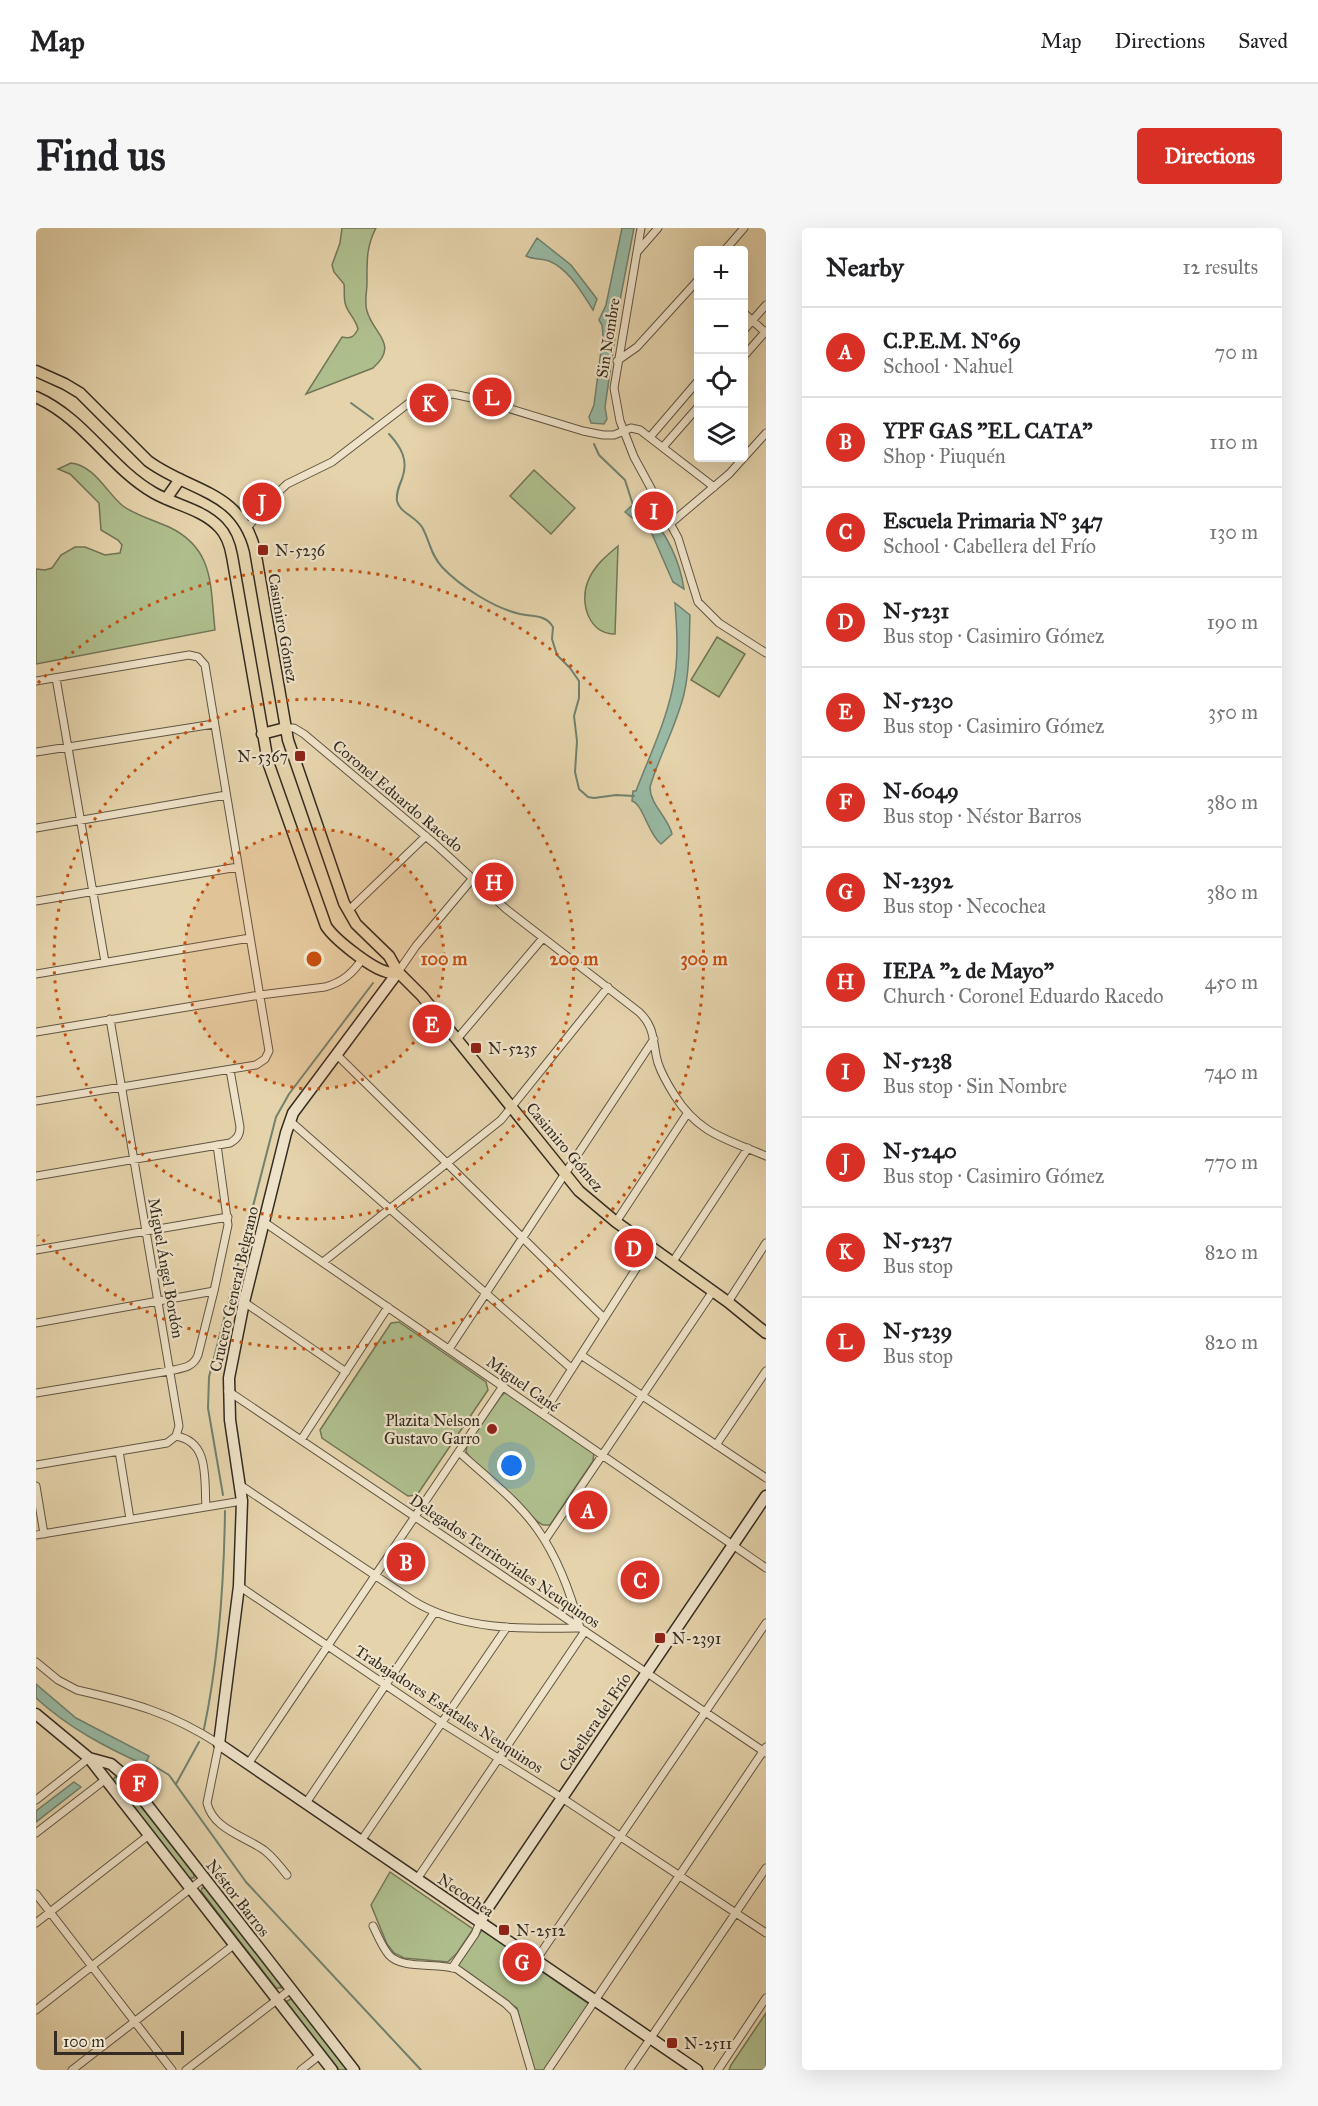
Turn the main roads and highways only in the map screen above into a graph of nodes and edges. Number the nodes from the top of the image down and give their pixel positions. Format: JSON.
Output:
{"nodes":[{"id":1,"x":36,"y":371,"type":"edge"},
{"id":2,"x":36,"y":398,"type":"edge"},
{"id":3,"x":180,"y":479,"type":"junction"},
{"id":4,"x":166,"y":499,"type":"junction"},
{"id":5,"x":285,"y":728,"type":"junction"},
{"id":6,"x":262,"y":734,"type":"junction"},
{"id":7,"x":398,"y":972,"type":"junction"},
{"id":8,"x":766,"y":1333,"type":"edge"}],
"edges":[{"from":1,"to":3,"type":"main road","name":"Casimiro Gómez"},
{"from":2,"to":4,"type":"main road","name":"Casimiro Gómez"},
{"from":3,"to":4,"type":"main road"},
{"from":3,"to":5,"type":"main road","name":"Casimiro Gómez"},
{"from":4,"to":6,"type":"main road","name":"Casimiro Gómez"},
{"from":5,"to":6,"type":"main road"},
{"from":5,"to":7,"type":"main road","name":"Casimiro Gómez"},
{"from":6,"to":7,"type":"main road","name":"Casimiro Gómez"},
{"from":7,"to":8,"type":"main road","name":"Casimiro Gómez"}]}
